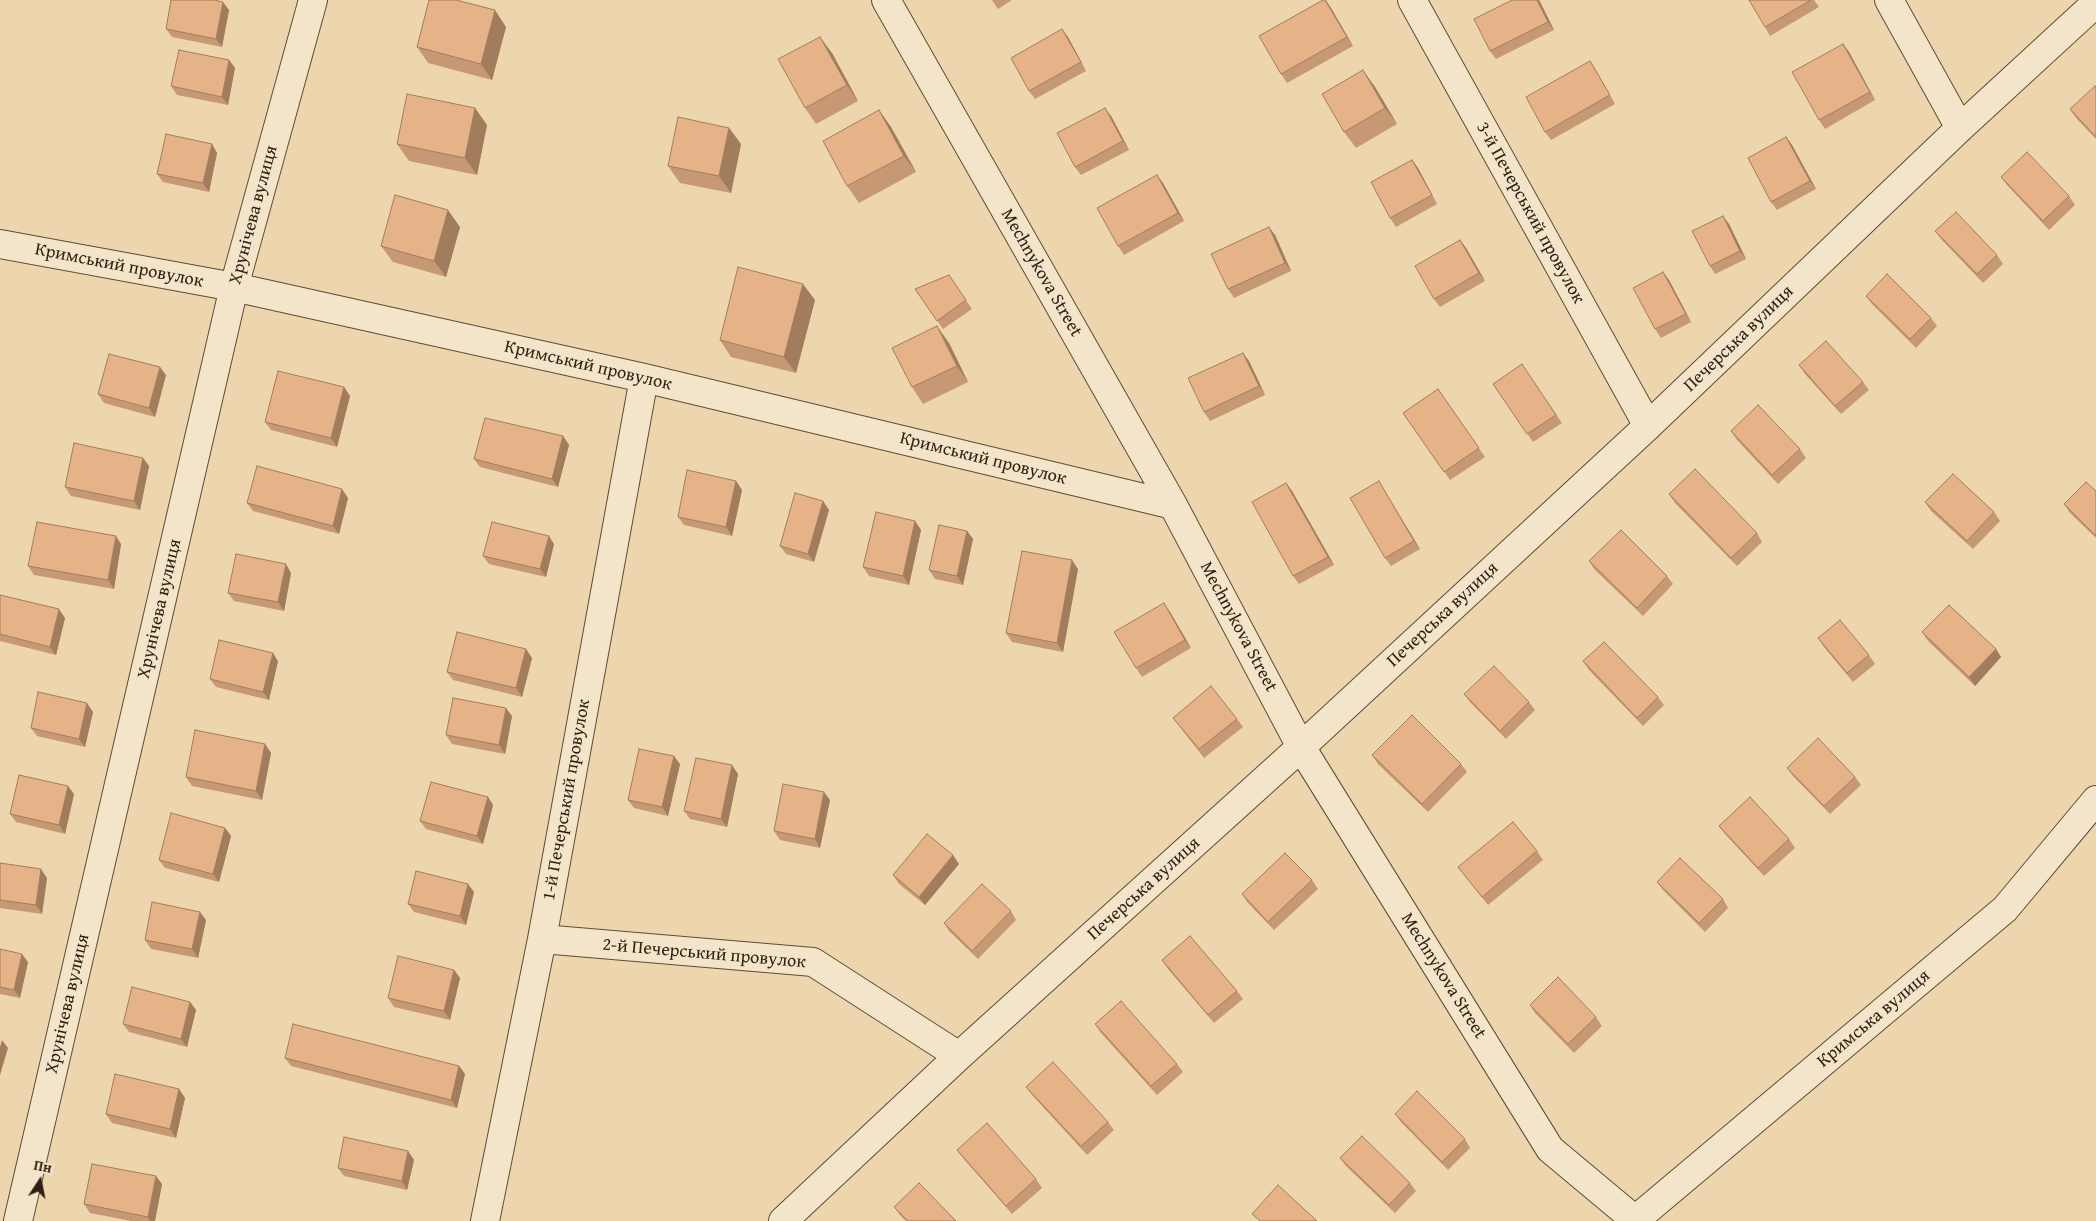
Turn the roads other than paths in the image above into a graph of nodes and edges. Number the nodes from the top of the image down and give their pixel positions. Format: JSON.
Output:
{"nodes":[{"id":1,"x":313,"y":0,"type":"edge"},
{"id":2,"x":886,"y":0,"type":"edge"},
{"id":3,"x":1412,"y":0,"type":"edge"},
{"id":4,"x":1889,"y":0,"type":"edge"},
{"id":5,"x":2096,"y":3,"type":"edge"},
{"id":6,"x":1960,"y":128,"type":"junction"},
{"id":7,"x":0,"y":244,"type":"edge"},
{"id":8,"x":234,"y":288,"type":"junction"},
{"id":9,"x":644,"y":378,"type":"junction"},
{"id":10,"x":1648,"y":426,"type":"junction"},
{"id":11,"x":1173,"y":505,"type":"junction"},
{"id":12,"x":1301,"y":747,"type":"junction"},
{"id":13,"x":2096,"y":800,"type":"edge"},
{"id":14,"x":542,"y":939,"type":"junction"},
{"id":15,"x":959,"y":1056,"type":"junction"},
{"id":16,"x":18,"y":1221,"type":"edge"},
{"id":17,"x":485,"y":1221,"type":"edge"},
{"id":18,"x":783,"y":1221,"type":"edge"},
{"id":19,"x":1634,"y":1221,"type":"edge"}],
"edges":[{"from":1,"to":8,"type":"street","name":"Хрунічева вулиця"},
{"from":2,"to":11,"type":"street","name":"Mechnykova Street"},
{"from":3,"to":10,"type":"street","name":"3-й Печерський провулок"},
{"from":4,"to":6,"type":"street"},
{"from":5,"to":6,"type":"street","name":"Печерська вулиця"},
{"from":6,"to":10,"type":"street","name":"Печерська вулиця"},
{"from":7,"to":8,"type":"street","name":"Кримський провулок"},
{"from":8,"to":9,"type":"street","name":"Кримський провулок"},
{"from":8,"to":16,"type":"street","name":"Хрунічева вулиця"},
{"from":9,"to":11,"type":"street","name":"Кримський провулок"},
{"from":9,"to":14,"type":"street","name":"1-й Печерський провулок"},
{"from":10,"to":12,"type":"street","name":"Печерська вулиця"},
{"from":11,"to":12,"type":"street","name":"Mechnykova Street"},
{"from":12,"to":15,"type":"street","name":"Печерська вулиця"},
{"from":12,"to":19,"type":"street","name":"Mechnykova Street"},
{"from":13,"to":19,"type":"street","name":"Кримська вулиця"},
{"from":14,"to":15,"type":"street","name":"2-й Печерський провулок"},
{"from":14,"to":17,"type":"street","name":"1-й Печерський провулок"},
{"from":15,"to":18,"type":"street","name":"Печерська вулиця"}]}
